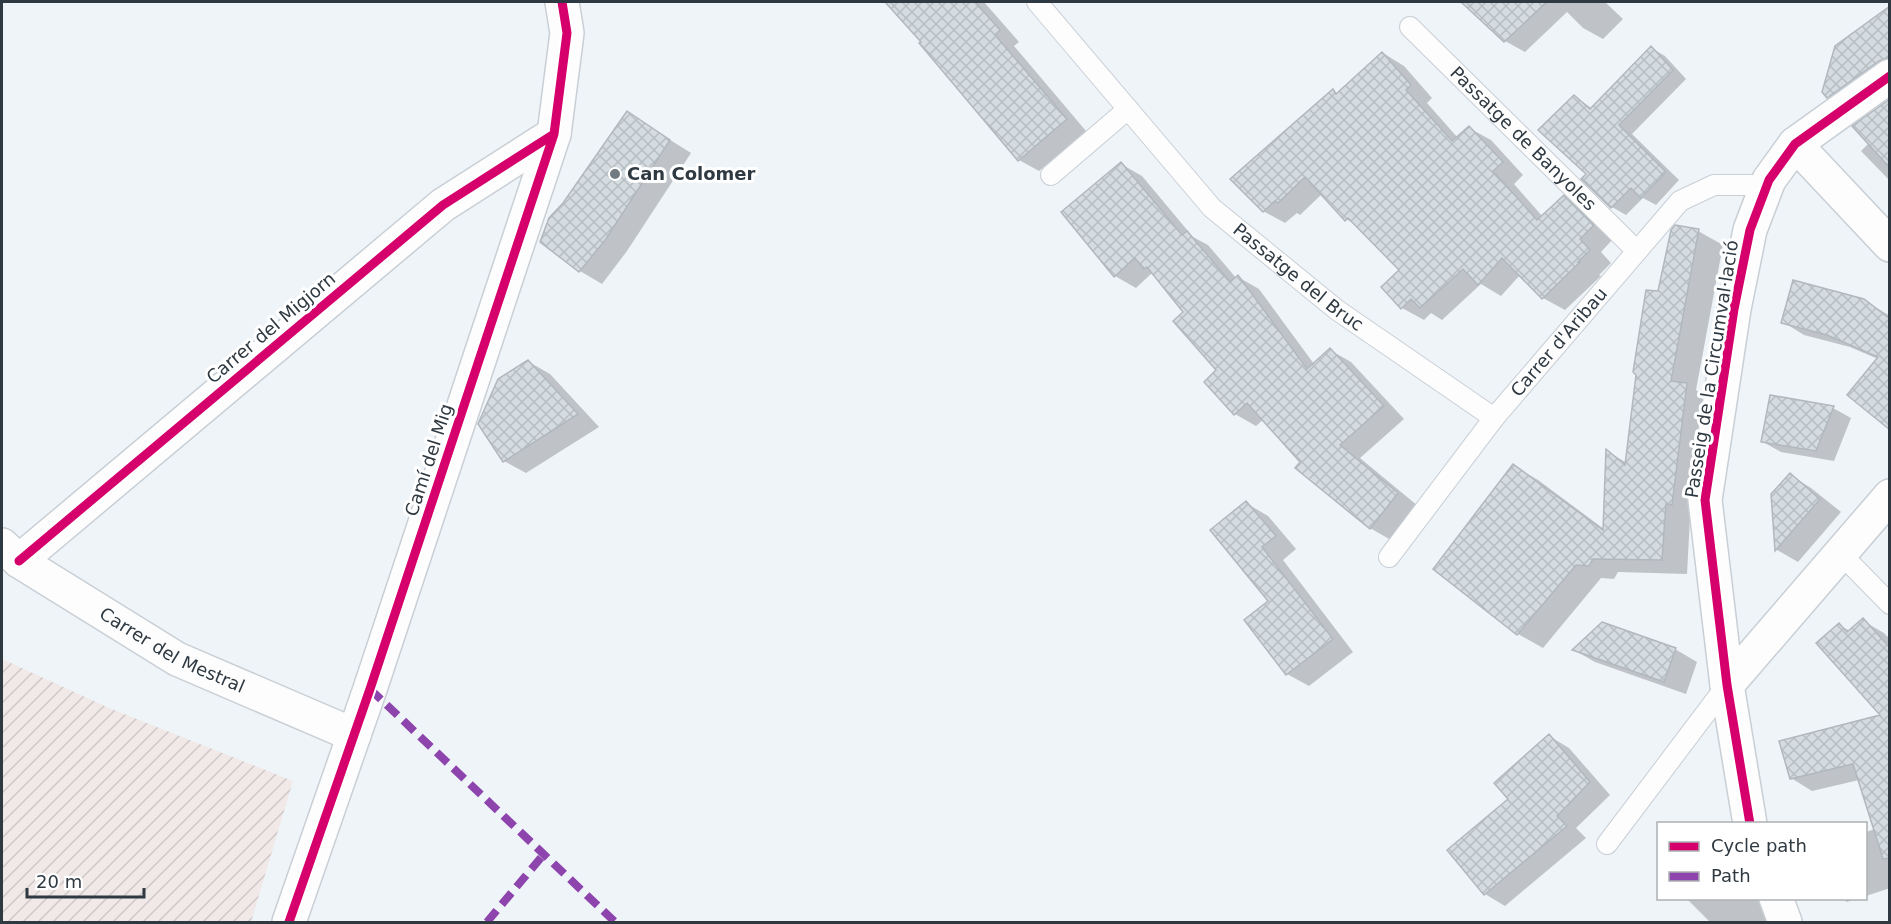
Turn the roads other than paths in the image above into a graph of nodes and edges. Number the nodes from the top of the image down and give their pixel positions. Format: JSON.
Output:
{"nodes":[{"id":1,"x":562,"y":2,"type":"edge"},
{"id":2,"x":1037,"y":2,"type":"edge"},
{"id":3,"x":1410,"y":27,"type":"dead end"},
{"id":4,"x":1890,"y":76,"type":"edge"},
{"id":5,"x":1128,"y":109,"type":"junction"},
{"id":6,"x":554,"y":134,"type":"junction"},
{"id":7,"x":1795,"y":144,"type":"junction"},
{"id":8,"x":1051,"y":176,"type":"dead end"},
{"id":9,"x":1767,"y":185,"type":"junction"},
{"id":10,"x":1890,"y":245,"type":"edge"},
{"id":11,"x":1637,"y":251,"type":"junction"},
{"id":12,"x":1494,"y":418,"type":"junction"},
{"id":13,"x":1890,"y":496,"type":"edge"},
{"id":14,"x":10,"y":553,"type":"edge"},
{"id":15,"x":1840,"y":553,"type":"junction"},
{"id":16,"x":1389,"y":557,"type":"dead end"},
{"id":17,"x":1890,"y":604,"type":"edge"},
{"id":18,"x":1727,"y":685,"type":"junction"},
{"id":19,"x":354,"y":735,"type":"junction"},
{"id":20,"x":1750,"y":822,"type":"edge"},
{"id":21,"x":1607,"y":844,"type":"dead end"},
{"id":22,"x":1777,"y":900,"type":"edge"},
{"id":23,"x":289,"y":922,"type":"edge"},
{"id":24,"x":1785,"y":922,"type":"edge"}],
"edges":[{"from":1,"to":6,"type":"street","name":"Camí del Mig"},
{"from":2,"to":5,"type":"lane","name":"Passatge del Bruc"},
{"from":3,"to":11,"type":"lane","name":"Passatge de Banyoles"},
{"from":4,"to":7,"type":"street"},
{"from":5,"to":8,"type":"lane"},
{"from":5,"to":12,"type":"lane","name":"Passatge del Bruc"},
{"from":6,"to":14,"type":"street","name":"Carrer del Migjorn"},
{"from":6,"to":19,"type":"street","name":"Camí del Mig"},
{"from":7,"to":9,"type":"street","name":"Passeig de la Circumval·lació"},
{"from":7,"to":10,"type":"street"},
{"from":9,"to":11,"type":"lane","name":"Carrer d'Aribau"},
{"from":9,"to":18,"type":"street","name":"Passeig de la Circumval·lació"},
{"from":11,"to":12,"type":"lane","name":"Carrer d'Aribau"},
{"from":12,"to":16,"type":"lane","name":"Carrer d'Aribau"},
{"from":13,"to":15,"type":"street"},
{"from":14,"to":19,"type":"street","name":"Carrer del Mestral"},
{"from":15,"to":17,"type":"lane"},
{"from":15,"to":18,"type":"street"},
{"from":18,"to":20,"type":"street","name":"Passeig de la Circumval·lació"},
{"from":18,"to":21,"type":"lane"},
{"from":19,"to":23,"type":"street","name":"Camí del Mig"},
{"from":22,"to":24,"type":"street"}]}
